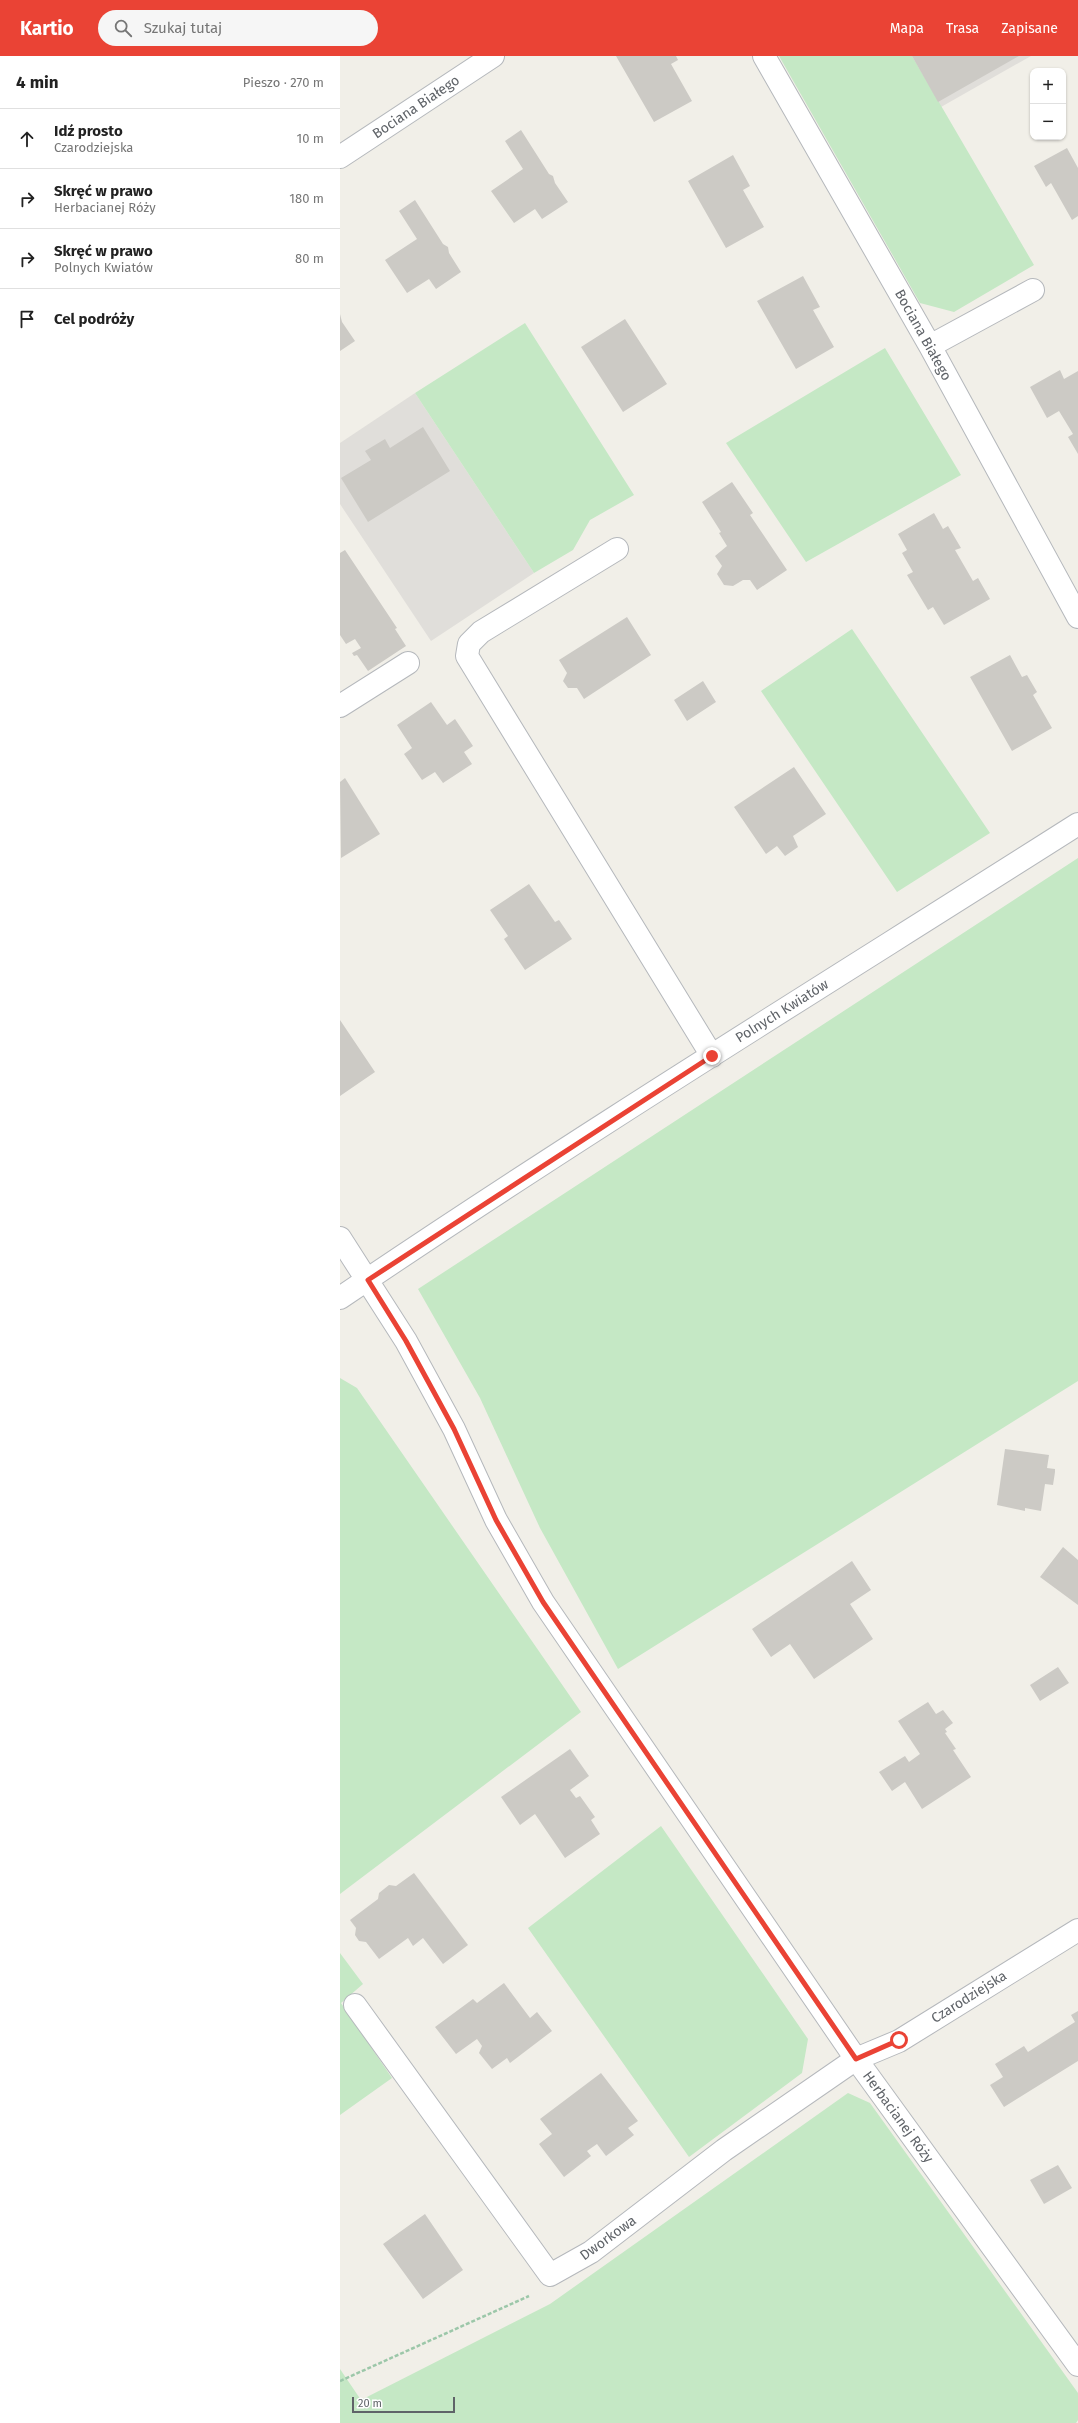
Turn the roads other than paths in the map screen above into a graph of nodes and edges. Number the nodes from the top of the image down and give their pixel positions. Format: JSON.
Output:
{"nodes":[{"id":1,"x":493,"y":56,"type":"edge"},
{"id":2,"x":764,"y":56,"type":"edge"},
{"id":3,"x":340,"y":157,"type":"edge"},
{"id":4,"x":1033,"y":290,"type":"dead end"},
{"id":5,"x":930,"y":346,"type":"junction"},
{"id":6,"x":617,"y":549,"type":"dead end"},
{"id":7,"x":1078,"y":617,"type":"edge"},
{"id":8,"x":408,"y":663,"type":"dead end"},
{"id":9,"x":340,"y":706,"type":"edge"},
{"id":10,"x":1078,"y":824,"type":"edge"},
{"id":11,"x":712,"y":1056,"type":"junction"},
{"id":12,"x":340,"y":1238,"type":"edge"},
{"id":13,"x":368,"y":1280,"type":"junction"},
{"id":14,"x":340,"y":1298,"type":"edge"},
{"id":15,"x":1078,"y":1930,"type":"edge"},
{"id":16,"x":355,"y":2005,"type":"dead end"},
{"id":17,"x":856,"y":2059,"type":"junction"},
{"id":18,"x":1078,"y":2365,"type":"edge"}],
"edges":[{"from":1,"to":3,"type":"street","name":"Bociana Białego"},
{"from":2,"to":5,"type":"street","name":"Bociana Białego"},
{"from":4,"to":5,"type":"street"},
{"from":5,"to":7,"type":"street","name":"Bociana Białego"},
{"from":6,"to":11,"type":"street"},
{"from":8,"to":9,"type":"street"},
{"from":10,"to":11,"type":"street","name":"Polnych Kwiatów"},
{"from":11,"to":13,"type":"street","name":"Polnych Kwiatów"},
{"from":12,"to":13,"type":"street"},
{"from":13,"to":14,"type":"street"},
{"from":13,"to":17,"type":"street","name":"Herbacianej Róży"},
{"from":15,"to":17,"type":"street","name":"Czarodziejska"},
{"from":16,"to":17,"type":"street","name":"Dworkowa"},
{"from":17,"to":18,"type":"street","name":"Herbacianej Róży"}]}
